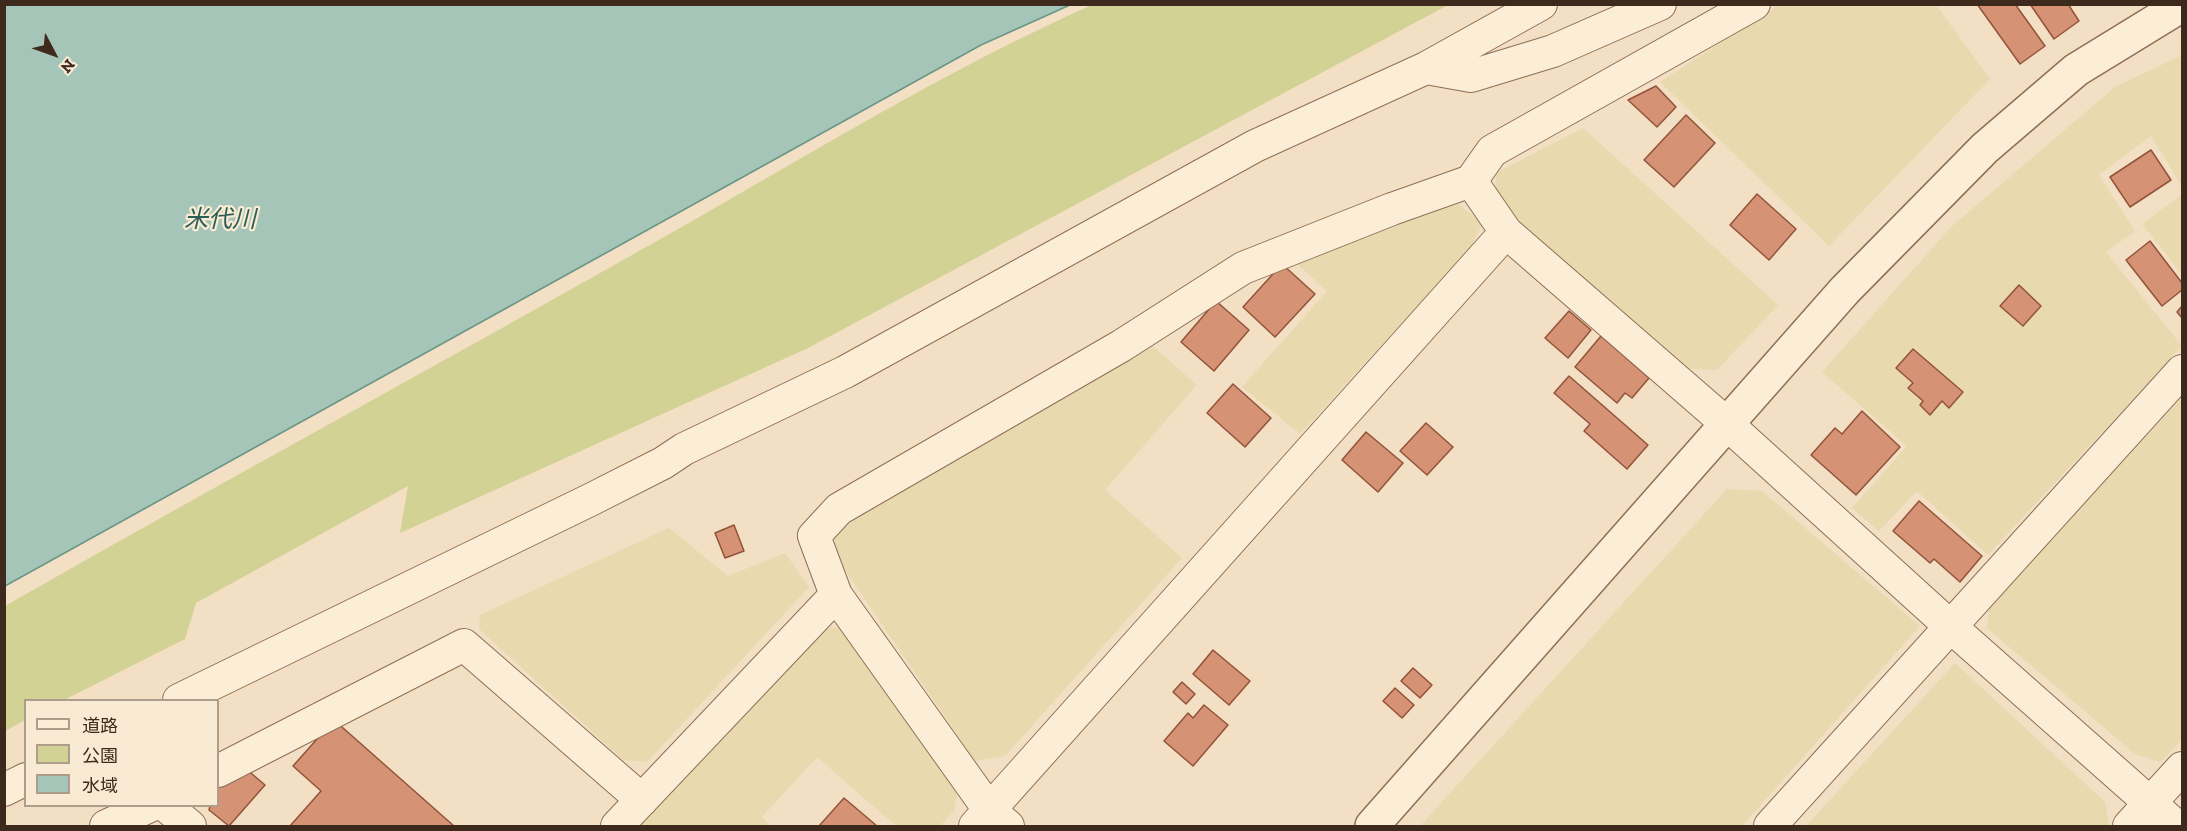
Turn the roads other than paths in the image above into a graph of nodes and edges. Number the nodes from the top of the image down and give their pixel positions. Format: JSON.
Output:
{"nodes":[{"id":1,"x":1541,"y":4,"type":"edge"},
{"id":2,"x":1660,"y":4,"type":"edge"},
{"id":3,"x":1754,"y":4,"type":"edge"},
{"id":4,"x":2182,"y":5,"type":"edge"},
{"id":5,"x":1426,"y":68,"type":"junction"},
{"id":6,"x":1471,"y":181,"type":"junction"},
{"id":7,"x":1506,"y":232,"type":"junction"},
{"id":8,"x":2182,"y":371,"type":"edge"},
{"id":9,"x":1726,"y":423,"type":"junction"},
{"id":10,"x":836,"y":595,"type":"junction"},
{"id":11,"x":1952,"y":627,"type":"junction"},
{"id":12,"x":181,"y":699,"type":"edge"},
{"id":13,"x":2182,"y":768,"type":"edge"},
{"id":14,"x":219,"y":770,"type":"edge"},
{"id":15,"x":24,"y":780,"type":"edge"},
{"id":16,"x":4,"y":790,"type":"edge"},
{"id":17,"x":642,"y":800,"type":"junction"},
{"id":18,"x":2151,"y":803,"type":"junction"},
{"id":19,"x":148,"y":807,"type":"edge"},
{"id":20,"x":167,"y":807,"type":"edge"},
{"id":21,"x":991,"y":821,"type":"edge"},
{"id":22,"x":106,"y":826,"type":"edge"},
{"id":23,"x":190,"y":826,"type":"edge"},
{"id":24,"x":617,"y":826,"type":"edge"},
{"id":25,"x":1372,"y":826,"type":"edge"},
{"id":26,"x":1770,"y":826,"type":"edge"},
{"id":27,"x":2129,"y":826,"type":"edge"},
{"id":28,"x":2176,"y":826,"type":"edge"}],
"edges":[{"from":1,"to":5,"type":"street"},
{"from":2,"to":5,"type":"street"},
{"from":3,"to":6,"type":"street"},
{"from":4,"to":9,"type":"street"},
{"from":5,"to":12,"type":"street"},
{"from":6,"to":7,"type":"street"},
{"from":6,"to":10,"type":"street"},
{"from":7,"to":9,"type":"street"},
{"from":7,"to":21,"type":"street"},
{"from":8,"to":11,"type":"street"},
{"from":9,"to":11,"type":"street"},
{"from":9,"to":25,"type":"street"},
{"from":10,"to":17,"type":"street"},
{"from":10,"to":21,"type":"street"},
{"from":11,"to":18,"type":"street"},
{"from":11,"to":26,"type":"street"},
{"from":13,"to":18,"type":"street"},
{"from":14,"to":17,"type":"street"},
{"from":15,"to":16,"type":"street"},
{"from":17,"to":24,"type":"street"},
{"from":18,"to":27,"type":"street"},
{"from":18,"to":28,"type":"street"},
{"from":19,"to":22,"type":"street"},
{"from":20,"to":23,"type":"street"}]}
